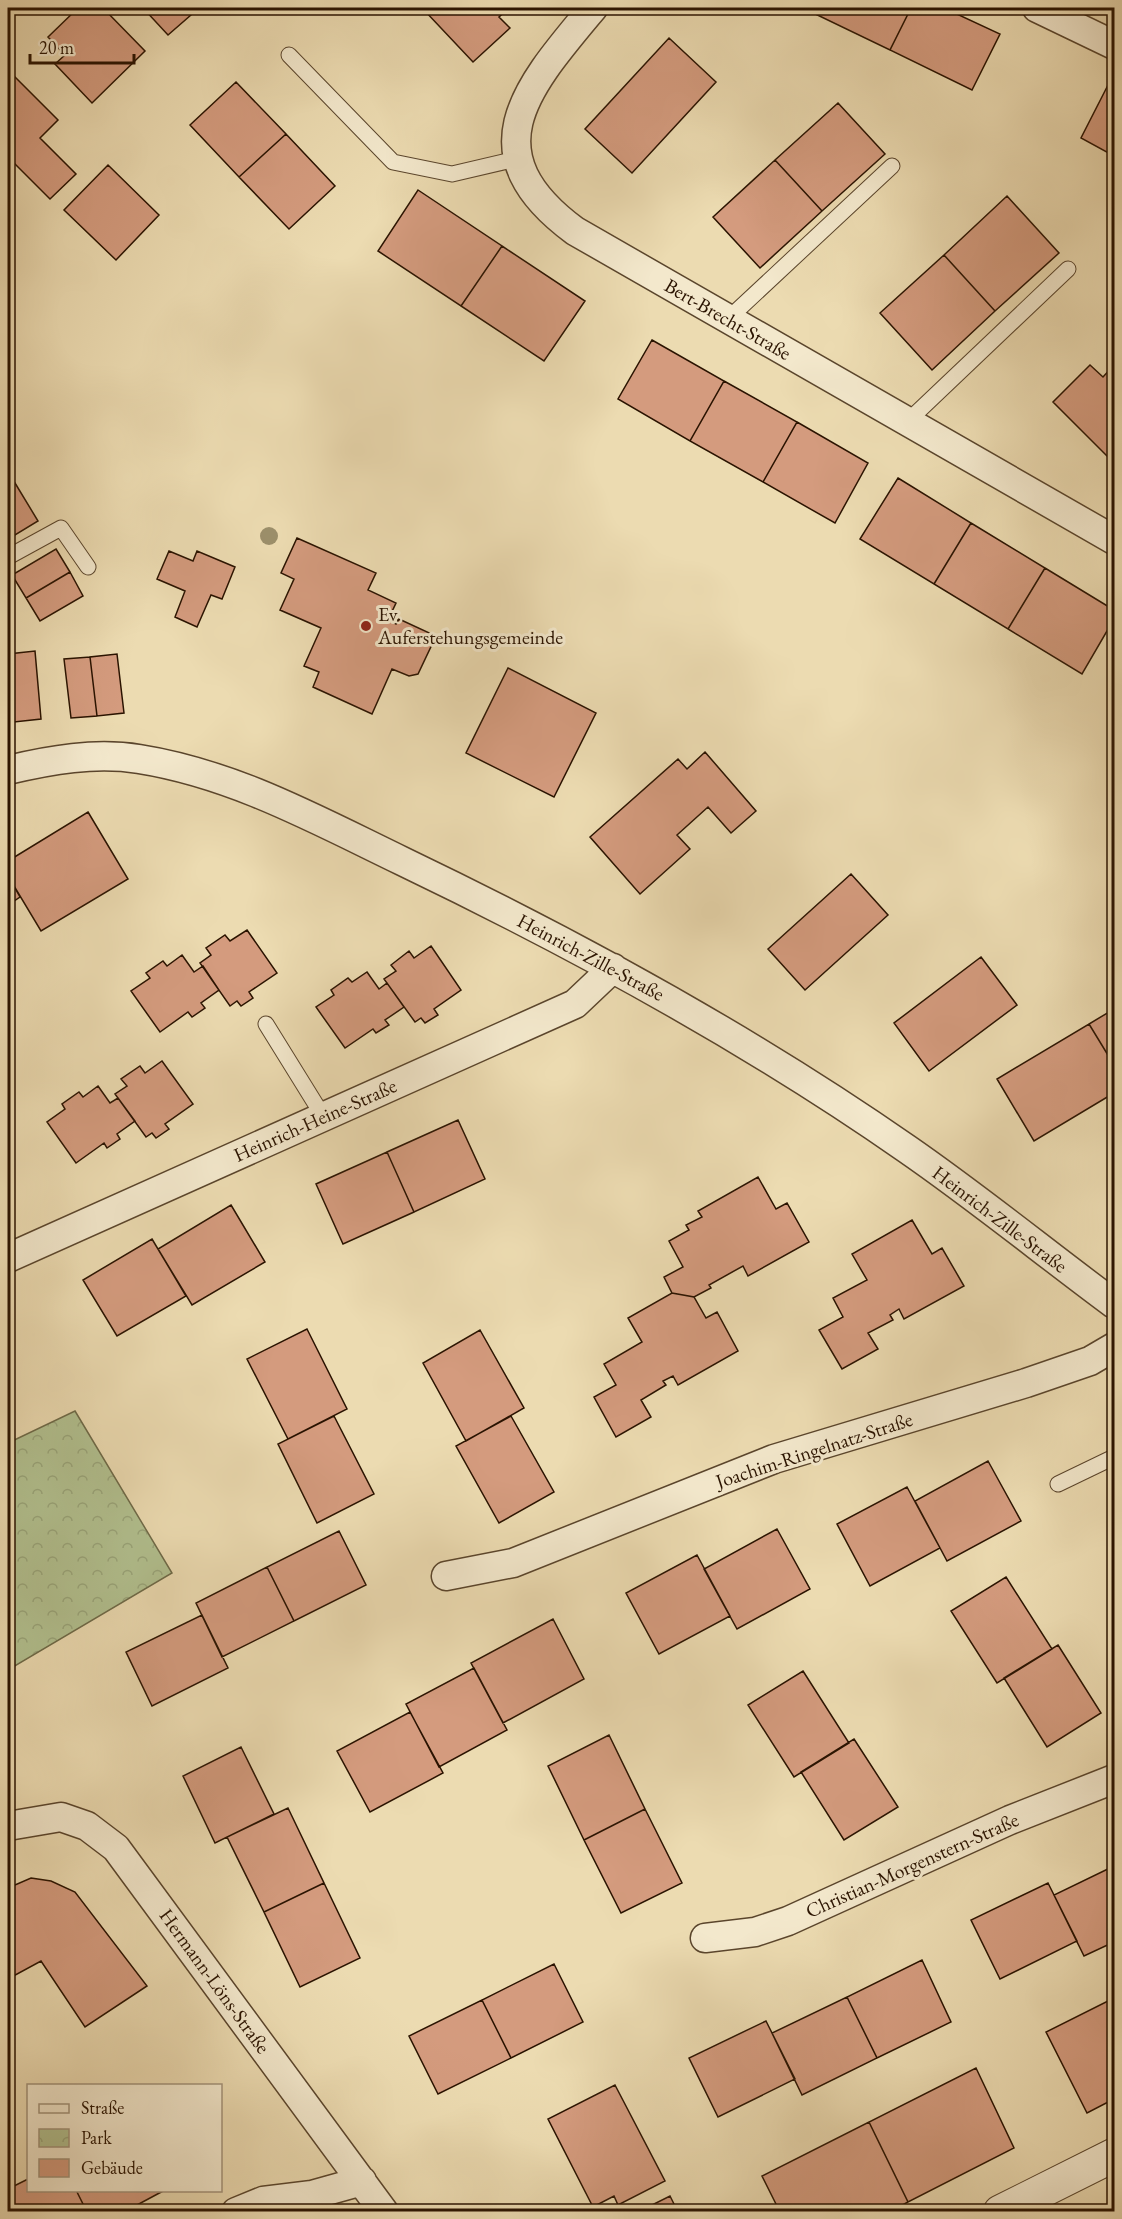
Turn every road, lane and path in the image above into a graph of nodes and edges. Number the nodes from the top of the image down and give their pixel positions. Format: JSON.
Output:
{"nodes":[{"id":1,"x":593,"y":8,"type":"edge"},
{"id":2,"x":1037,"y":8,"type":"edge"},
{"id":3,"x":1114,"y":45,"type":"edge"},
{"id":4,"x":289,"y":55,"type":"dead end"},
{"id":5,"x":516,"y":159,"type":"junction"},
{"id":6,"x":892,"y":166,"type":"dead end"},
{"id":7,"x":1068,"y":269,"type":"dead end"},
{"id":8,"x":728,"y":319,"type":"junction"},
{"id":9,"x":907,"y":422,"type":"junction"},
{"id":10,"x":1111,"y":533,"type":"edge"},
{"id":11,"x":8,"y":557,"type":"edge"},
{"id":12,"x":88,"y":567,"type":"dead end"},
{"id":13,"x":8,"y":770,"type":"edge"},
{"id":14,"x":613,"y":968,"type":"junction"},
{"id":15,"x":266,"y":1024,"type":"dead end"},
{"id":16,"x":323,"y":1116,"type":"junction"},
{"id":17,"x":8,"y":1258,"type":"edge"},
{"id":18,"x":1114,"y":1304,"type":"edge"},
{"id":19,"x":1114,"y":1347,"type":"edge"},
{"id":20,"x":1114,"y":1457,"type":"edge"},
{"id":21,"x":1058,"y":1484,"type":"dead end"},
{"id":22,"x":446,"y":1576,"type":"dead end"},
{"id":23,"x":1114,"y":1779,"type":"edge"},
{"id":24,"x":8,"y":1826,"type":"edge"},
{"id":25,"x":705,"y":1938,"type":"dead end"},
{"id":26,"x":1114,"y":2155,"type":"edge"},
{"id":27,"x":362,"y":2181,"type":"junction"},
{"id":28,"x":237,"y":2211,"type":"edge"},
{"id":29,"x":384,"y":2211,"type":"edge"},
{"id":30,"x":1000,"y":2211,"type":"edge"}],
"edges":[{"from":1,"to":5,"type":"street","name":"Bert-Brecht-Straße"},
{"from":2,"to":3,"type":"street"},
{"from":4,"to":5,"type":"lane"},
{"from":5,"to":8,"type":"street","name":"Bert-Brecht-Straße"},
{"from":6,"to":8,"type":"lane"},
{"from":7,"to":9,"type":"lane"},
{"from":8,"to":9,"type":"street","name":"Bert-Brecht-Straße"},
{"from":9,"to":10,"type":"street","name":"Bert-Brecht-Straße"},
{"from":11,"to":12,"type":"lane"},
{"from":13,"to":14,"type":"street","name":"Heinrich-Zille-Straße"},
{"from":14,"to":16,"type":"street","name":"Heinrich-Heine-Straße"},
{"from":14,"to":18,"type":"street","name":"Heinrich-Zille-Straße"},
{"from":15,"to":16,"type":"lane"},
{"from":16,"to":17,"type":"street","name":"Heinrich-Heine-Straße"},
{"from":19,"to":22,"type":"street","name":"Joachim-Ringelnatz-Straße"},
{"from":20,"to":21,"type":"lane"},
{"from":23,"to":25,"type":"street","name":"Christian-Morgenstern-Straße"},
{"from":24,"to":27,"type":"street","name":"Hermann-Löns-Straße"},
{"from":26,"to":30,"type":"street"},
{"from":27,"to":28,"type":"street"},
{"from":27,"to":29,"type":"street","name":"Hermann-Löns-Straße"}]}
